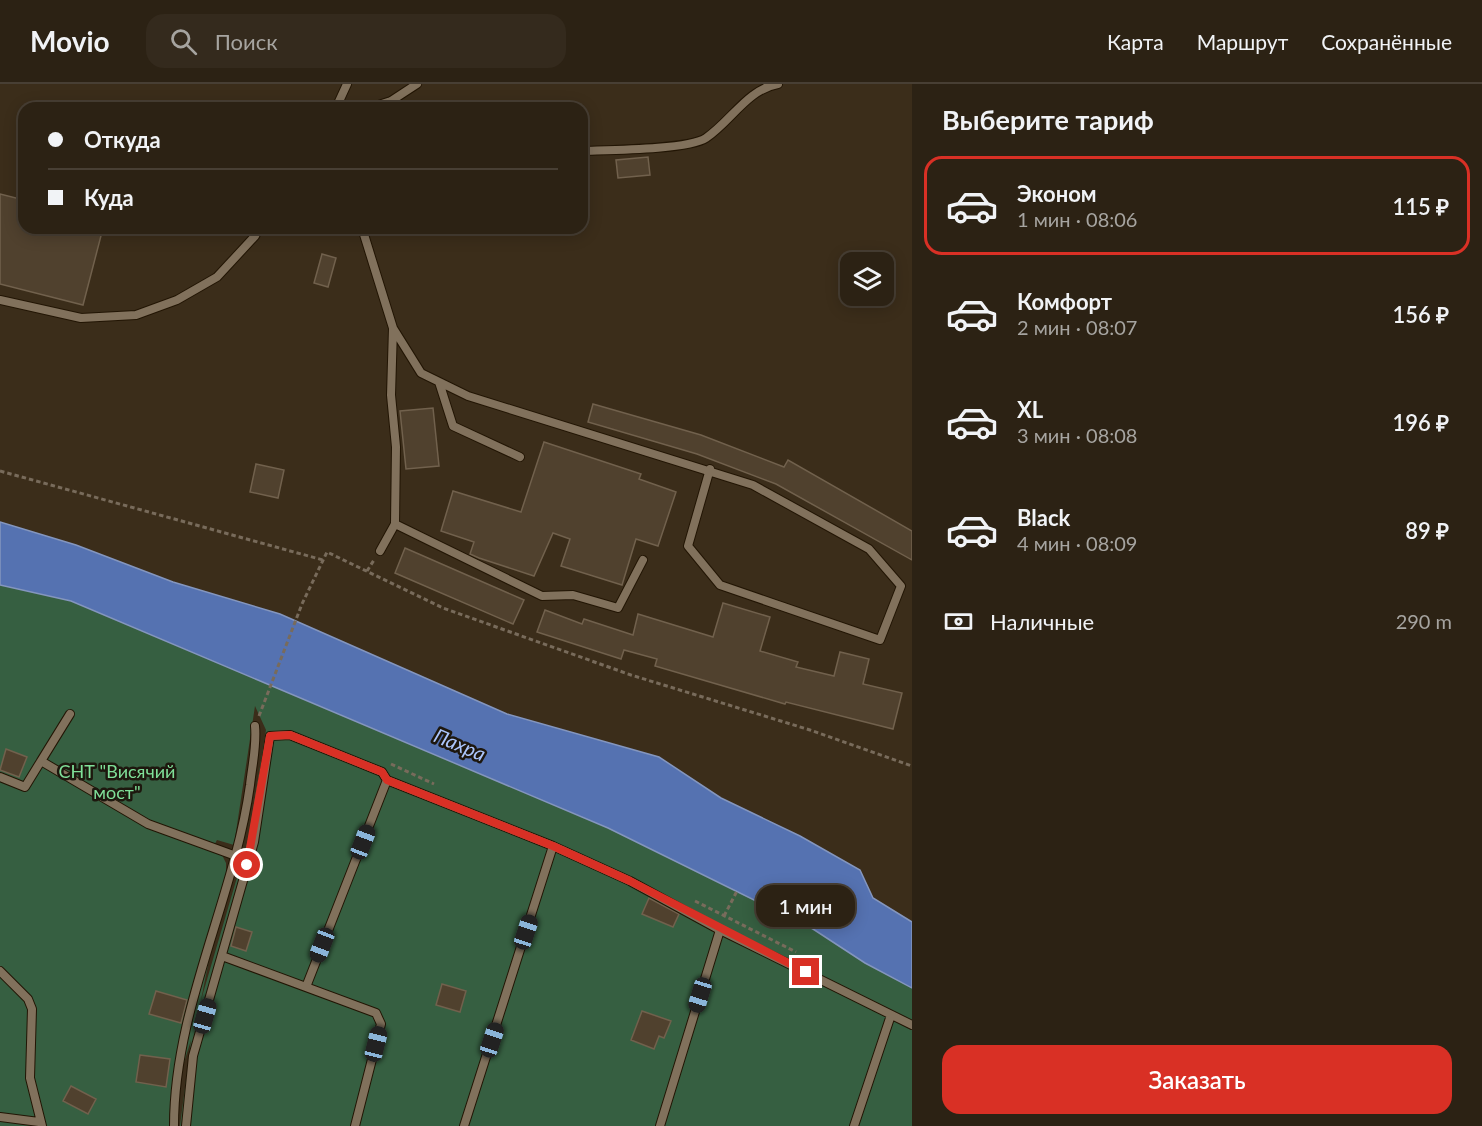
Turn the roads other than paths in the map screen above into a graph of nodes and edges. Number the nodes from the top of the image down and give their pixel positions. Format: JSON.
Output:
{"nodes":[{"id":1,"x":347,"y":84,"type":"edge"},
{"id":2,"x":417,"y":84,"type":"edge"},
{"id":3,"x":778,"y":84,"type":"edge"},
{"id":4,"x":391,"y":101,"type":"joint"},
{"id":5,"x":339,"y":102,"type":"edge"},
{"id":6,"x":388,"y":102,"type":"edge"},
{"id":7,"x":588,"y":151,"type":"edge"},
{"id":8,"x":256,"y":234,"type":"edge"},
{"id":9,"x":364,"y":234,"type":"edge"},
{"id":10,"x":0,"y":300,"type":"edge"},
{"id":11,"x":393,"y":328,"type":"junction"},
{"id":12,"x":439,"y":382,"type":"junction"},
{"id":13,"x":520,"y":457,"type":"dead end"},
{"id":14,"x":710,"y":469,"type":"junction"},
{"id":15,"x":395,"y":524,"type":"junction"},
{"id":16,"x":380,"y":551,"type":"dead end"},
{"id":17,"x":643,"y":560,"type":"dead end"},
{"id":18,"x":70,"y":714,"type":"dead end"},
{"id":19,"x":255,"y":726,"type":"dead end"},
{"id":20,"x":41,"y":761,"type":"junction"},
{"id":21,"x":0,"y":777,"type":"edge"},
{"id":22,"x":387,"y":780,"type":"junction"},
{"id":23,"x":553,"y":846,"type":"junction"},
{"id":24,"x":236,"y":856,"type":"junction"},
{"id":25,"x":720,"y":930,"type":"junction"},
{"id":26,"x":222,"y":956,"type":"junction"},
{"id":27,"x":0,"y":971,"type":"edge"},
{"id":28,"x":306,"y":987,"type":"junction"},
{"id":29,"x":891,"y":1014,"type":"junction"},
{"id":30,"x":912,"y":1025,"type":"edge"},
{"id":31,"x":0,"y":1117,"type":"edge"},
{"id":32,"x":41,"y":1124,"type":"edge"},
{"id":33,"x":174,"y":1126,"type":"edge"},
{"id":34,"x":186,"y":1126,"type":"edge"},
{"id":35,"x":355,"y":1126,"type":"edge"},
{"id":36,"x":464,"y":1126,"type":"edge"},
{"id":37,"x":660,"y":1126,"type":"edge"},
{"id":38,"x":854,"y":1126,"type":"edge"}],
"edges":[{"from":1,"to":5,"type":"lane"},
{"from":2,"to":4,"type":"lane"},
{"from":3,"to":7,"type":"lane"},
{"from":4,"to":6,"type":"lane"},
{"from":8,"to":10,"type":"lane"},
{"from":9,"to":11,"type":"lane"},
{"from":11,"to":12,"type":"lane"},
{"from":11,"to":15,"type":"lane"},
{"from":12,"to":13,"type":"lane"},
{"from":12,"to":14,"type":"lane"},
{"from":14,"to":14,"type":"lane"},
{"from":15,"to":16,"type":"lane"},
{"from":15,"to":17,"type":"lane"},
{"from":18,"to":20,"type":"lane"},
{"from":19,"to":24,"type":"lane"},
{"from":20,"to":21,"type":"lane"},
{"from":20,"to":24,"type":"lane"},
{"from":22,"to":23,"type":"lane"},
{"from":22,"to":26,"type":"lane"},
{"from":22,"to":28,"type":"lane"},
{"from":23,"to":25,"type":"lane"},
{"from":23,"to":36,"type":"lane"},
{"from":24,"to":33,"type":"lane"},
{"from":25,"to":29,"type":"lane"},
{"from":25,"to":37,"type":"lane"},
{"from":26,"to":28,"type":"lane"},
{"from":26,"to":34,"type":"lane"},
{"from":27,"to":32,"type":"lane"},
{"from":28,"to":35,"type":"lane"},
{"from":29,"to":30,"type":"lane"},
{"from":29,"to":38,"type":"lane"},
{"from":31,"to":32,"type":"lane"}]}
